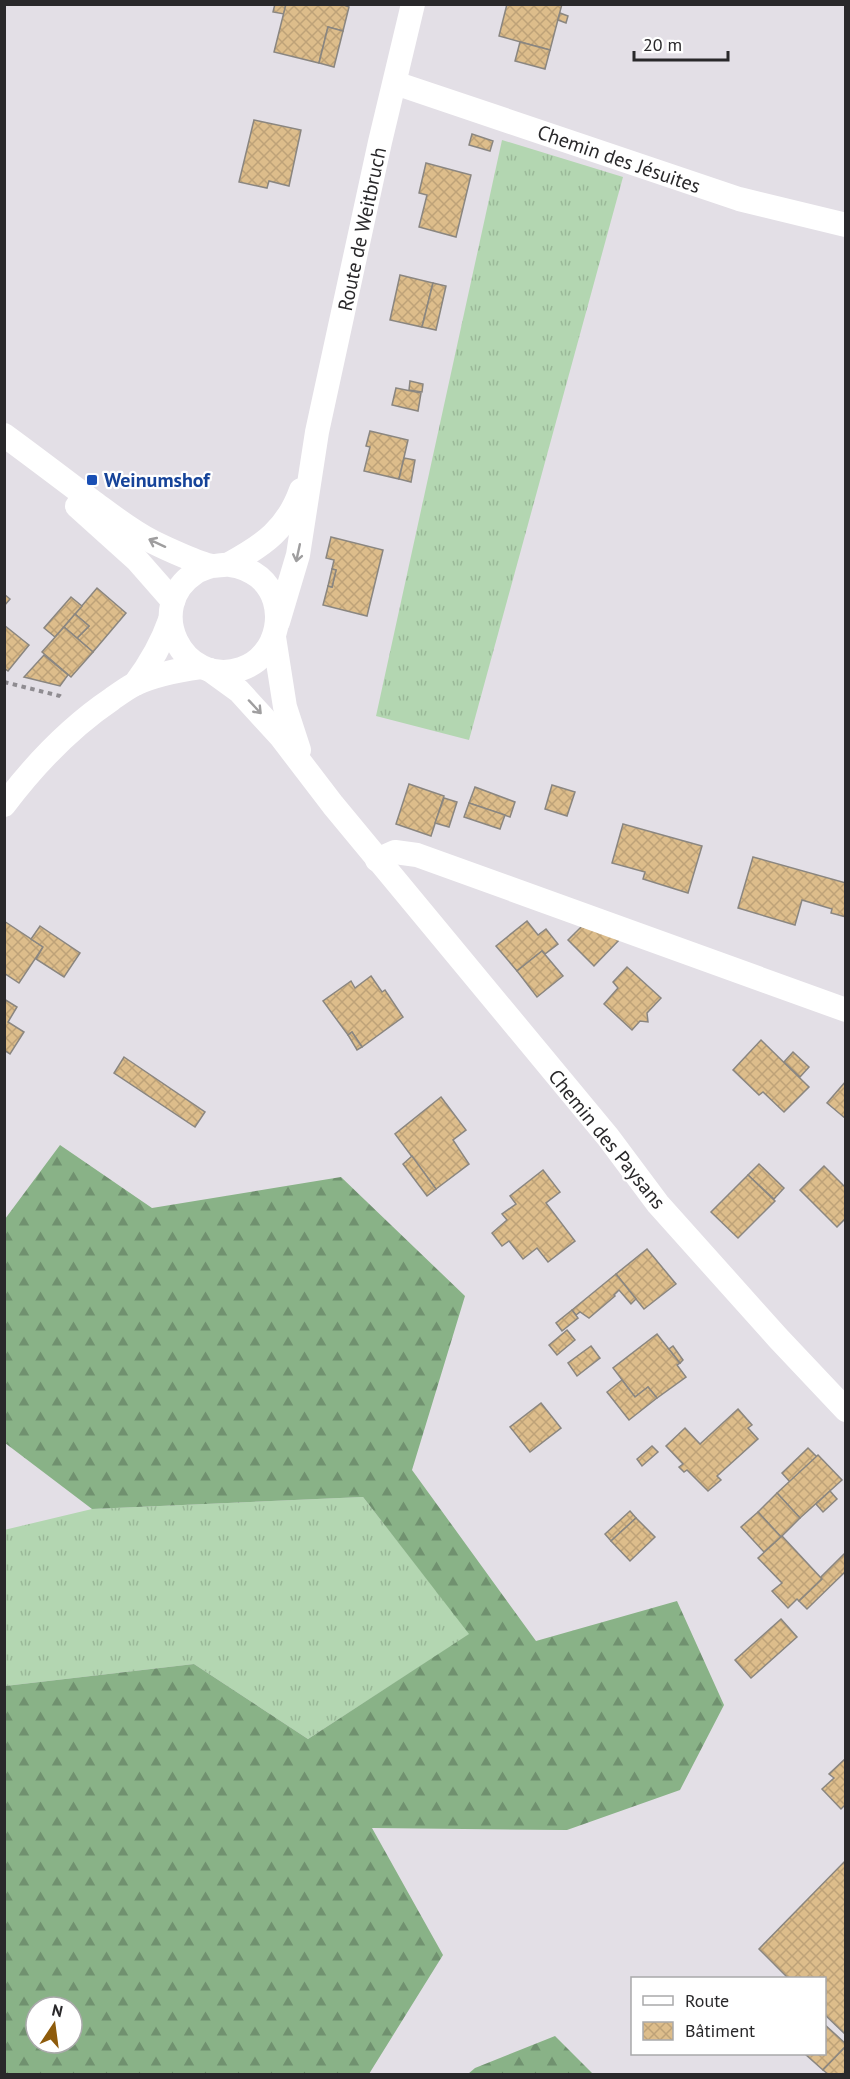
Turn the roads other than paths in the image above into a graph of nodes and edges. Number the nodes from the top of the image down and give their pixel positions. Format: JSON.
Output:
{"nodes":[{"id":1,"x":413,"y":4,"type":"edge"},
{"id":2,"x":395,"y":82,"type":"junction"},
{"id":3,"x":846,"y":225,"type":"edge"},
{"id":4,"x":4,"y":437,"type":"edge"},
{"id":5,"x":313,"y":454,"type":"junction"},
{"id":6,"x":220,"y":565,"type":"junction"},
{"id":7,"x":171,"y":610,"type":"junction"},
{"id":8,"x":276,"y":630,"type":"junction"},
{"id":9,"x":206,"y":669,"type":"junction"},
{"id":10,"x":135,"y":684,"type":"junction"},
{"id":11,"x":305,"y":767,"type":"junction"},
{"id":12,"x":4,"y":805,"type":"edge"},
{"id":13,"x":377,"y":860,"type":"junction"},
{"id":14,"x":846,"y":1010,"type":"edge"},
{"id":15,"x":846,"y":1410,"type":"edge"}],
"edges":[{"from":1,"to":2,"type":"street","name":"Route de Weitbruch"},
{"from":2,"to":3,"type":"street","name":"Chemin des Jésuites"},
{"from":2,"to":5,"type":"street","name":"Route de Weitbruch"},
{"from":6,"to":4,"type":"street","one_way":true},
{"from":4,"to":7,"type":"street"},
{"from":5,"to":6,"type":"street","name":"Route de Weitbruch"},
{"from":5,"to":8,"type":"street","name":"Route de Weitbruch","one_way":true},
{"from":6,"to":7,"type":"street","name":"Route de Weitbruch"},
{"from":6,"to":8,"type":"street"},
{"from":7,"to":9,"type":"street"},
{"from":7,"to":10,"type":"street","name":"Route de Weitbruch"},
{"from":8,"to":9,"type":"street","name":"Route de Weitbruch"},
{"from":8,"to":11,"type":"street","name":"Chemin des Paysans"},
{"from":9,"to":10,"type":"street","name":"Route de Weitbruch"},
{"from":9,"to":11,"type":"street","name":"Chemin des Paysans","one_way":true},
{"from":10,"to":12,"type":"street","name":"Route de Weitbruch"},
{"from":11,"to":13,"type":"street","name":"Chemin des Paysans"},
{"from":13,"to":14,"type":"street"},
{"from":13,"to":15,"type":"street","name":"Chemin des Paysans"}]}
